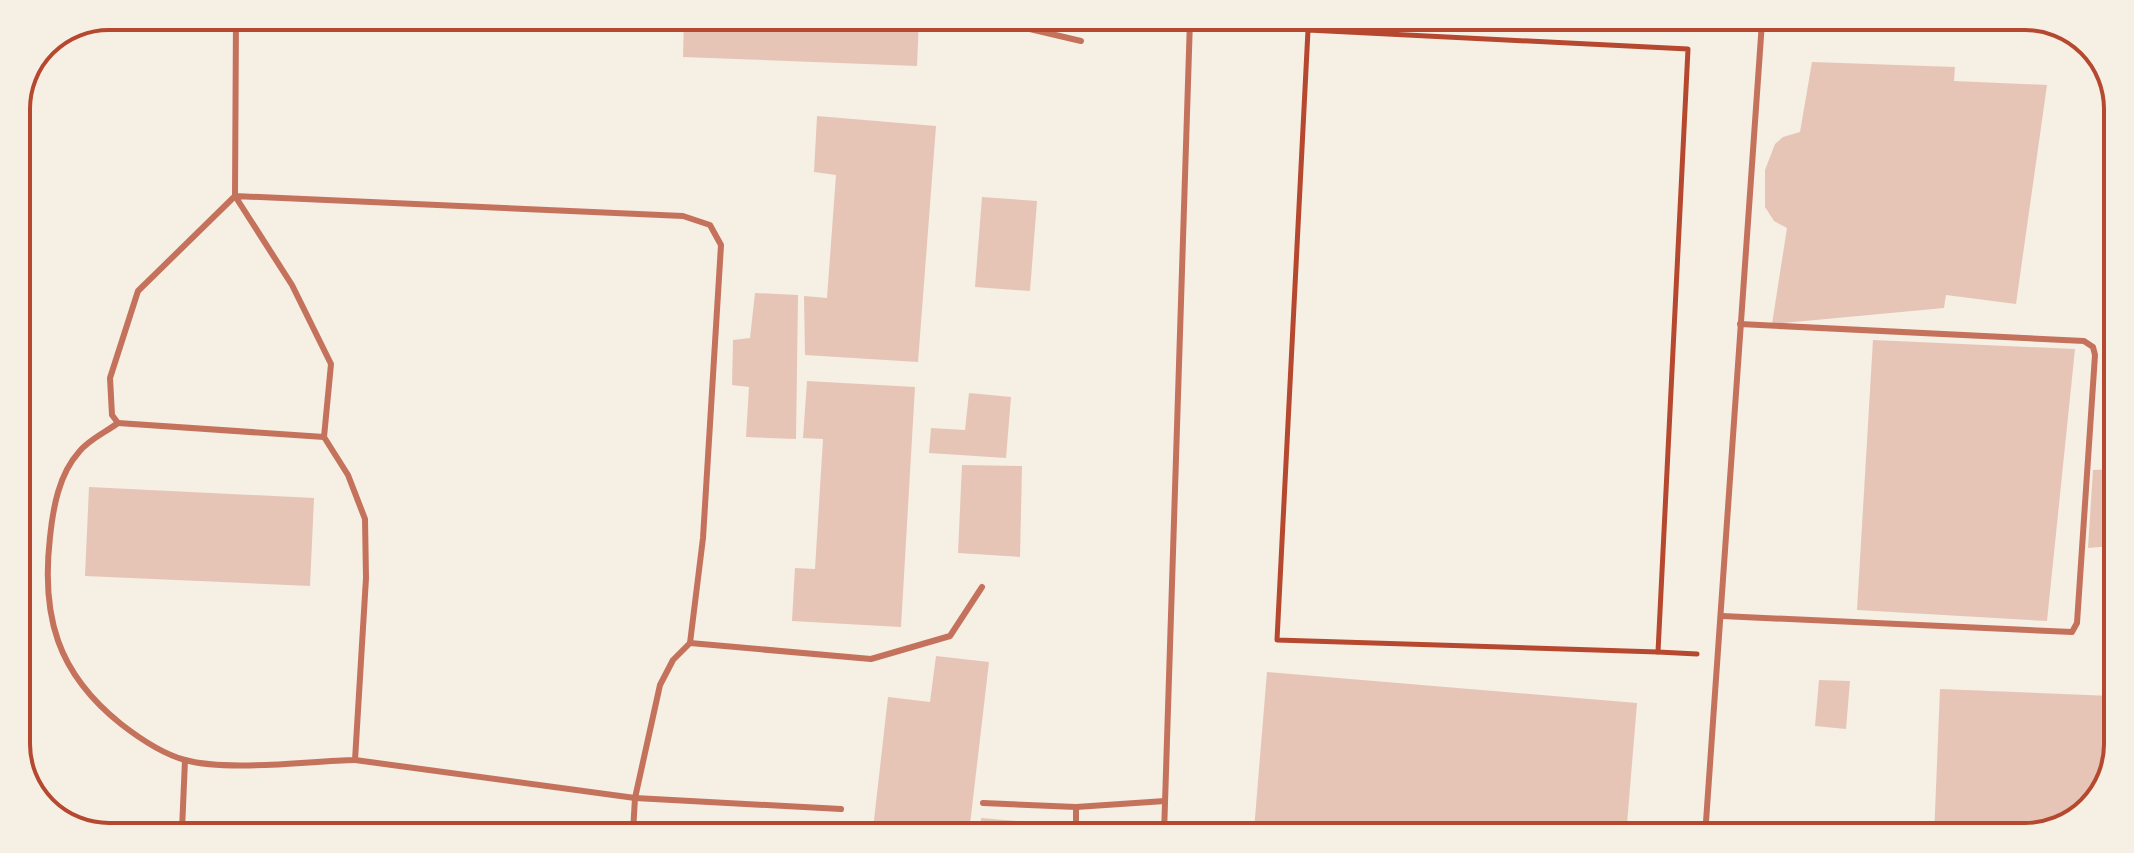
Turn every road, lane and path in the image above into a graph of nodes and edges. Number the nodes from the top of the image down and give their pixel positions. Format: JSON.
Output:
{"nodes":[{"id":1,"x":236,"y":30,"type":"edge"},
{"id":2,"x":1034,"y":30,"type":"edge"},
{"id":3,"x":1190,"y":30,"type":"edge"},
{"id":4,"x":1761,"y":30,"type":"edge"},
{"id":5,"x":1081,"y":41,"type":"dead end"},
{"id":6,"x":235,"y":196,"type":"junction"},
{"id":7,"x":1740,"y":324,"type":"junction"},
{"id":8,"x":118,"y":423,"type":"junction"},
{"id":9,"x":324,"y":437,"type":"junction"},
{"id":10,"x":982,"y":587,"type":"dead end"},
{"id":11,"x":1722,"y":616,"type":"junction"},
{"id":12,"x":690,"y":643,"type":"junction"},
{"id":13,"x":1658,"y":652,"type":"junction"},
{"id":14,"x":1718,"y":656,"type":"junction"},
{"id":15,"x":185,"y":760,"type":"junction"},
{"id":16,"x":355,"y":760,"type":"junction"},
{"id":17,"x":635,"y":798,"type":"junction"},
{"id":18,"x":1165,"y":801,"type":"junction"},
{"id":19,"x":983,"y":803,"type":"dead end"},
{"id":20,"x":1076,"y":807,"type":"junction"},
{"id":21,"x":841,"y":809,"type":"dead end"},
{"id":22,"x":182,"y":823,"type":"edge"},
{"id":23,"x":634,"y":823,"type":"edge"},
{"id":24,"x":1076,"y":823,"type":"edge"},
{"id":25,"x":1164,"y":823,"type":"edge"},
{"id":26,"x":1706,"y":823,"type":"edge"}],
"edges":[{"from":1,"to":6,"type":"lane"},
{"from":2,"to":5,"type":"lane"},
{"from":3,"to":18,"type":"lane"},
{"from":4,"to":7,"type":"lane"},
{"from":6,"to":8,"type":"lane"},
{"from":6,"to":9,"type":"lane"},
{"from":6,"to":12,"type":"lane"},
{"from":7,"to":11,"type":"lane"},
{"from":7,"to":11,"type":"lane"},
{"from":8,"to":9,"type":"lane"},
{"from":8,"to":15,"type":"lane"},
{"from":9,"to":16,"type":"lane"},
{"from":10,"to":12,"type":"lane"},
{"from":11,"to":14,"type":"lane"},
{"from":12,"to":17,"type":"lane"},
{"from":13,"to":13,"type":"path"},
{"from":13,"to":14,"type":"path"},
{"from":14,"to":26,"type":"lane"},
{"from":15,"to":16,"type":"lane"},
{"from":15,"to":22,"type":"lane"},
{"from":16,"to":17,"type":"lane"},
{"from":17,"to":21,"type":"lane"},
{"from":17,"to":23,"type":"lane"},
{"from":18,"to":20,"type":"lane"},
{"from":18,"to":25,"type":"lane"},
{"from":19,"to":20,"type":"lane"},
{"from":20,"to":24,"type":"lane"}]}
